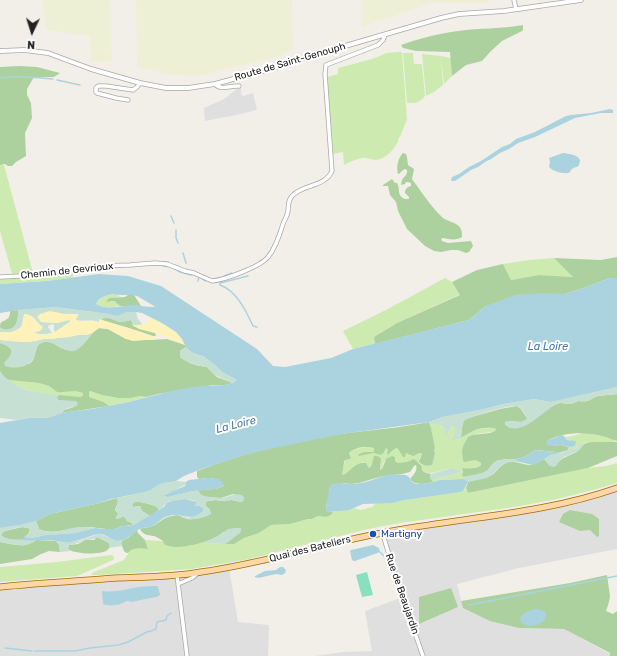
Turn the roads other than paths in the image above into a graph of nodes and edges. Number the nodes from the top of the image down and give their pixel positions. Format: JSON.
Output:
{"nodes":[{"id":1,"x":514,"y":0,"type":"edge"},
{"id":2,"x":581,"y":0,"type":"edge"},
{"id":3,"x":516,"y":9,"type":"junction"},
{"id":4,"x":385,"y":35,"type":"junction"},
{"id":5,"x":0,"y":51,"type":"edge"},
{"id":6,"x":140,"y":83,"type":"junction"},
{"id":7,"x":215,"y":84,"type":"junction"},
{"id":8,"x":239,"y":86,"type":"dead end"},
{"id":9,"x":128,"y":100,"type":"dead end"},
{"id":10,"x":0,"y":277,"type":"edge"},
{"id":11,"x":617,"y":488,"type":"edge"},
{"id":12,"x":382,"y":532,"type":"junction"},
{"id":13,"x":199,"y":573,"type":"junction"},
{"id":14,"x":177,"y":575,"type":"junction"},
{"id":15,"x":178,"y":584,"type":"junction"},
{"id":16,"x":0,"y":587,"type":"edge"},
{"id":17,"x":188,"y":656,"type":"edge"},
{"id":18,"x":423,"y":656,"type":"edge"}],
"edges":[{"from":1,"to":3,"type":"street"},
{"from":2,"to":3,"type":"street","name":"Route de Saint-Genouph"},
{"from":3,"to":4,"type":"street","name":"Route de Saint-Genouph"},
{"from":4,"to":7,"type":"street","name":"Route de Saint-Genouph"},
{"from":4,"to":10,"type":"street","name":"Chemin de Gevrioux"},
{"from":5,"to":6,"type":"street","name":"Route de Saint-Genouph"},
{"from":6,"to":7,"type":"street","name":"Route de Saint-Genouph"},
{"from":6,"to":9,"type":"street"},
{"from":7,"to":8,"type":"street"},
{"from":11,"to":12,"type":"main road","name":"Quai des Bateliers"},
{"from":12,"to":13,"type":"main road","name":"Quai des Bateliers"},
{"from":12,"to":18,"type":"street","name":"Rue de Beaujardin"},
{"from":13,"to":14,"type":"main road","name":"Quai des Bateliers"},
{"from":13,"to":15,"type":"street"},
{"from":14,"to":15,"type":"street"},
{"from":14,"to":16,"type":"main road","name":"Quai des Bateliers"},
{"from":15,"to":17,"type":"street"}]}
